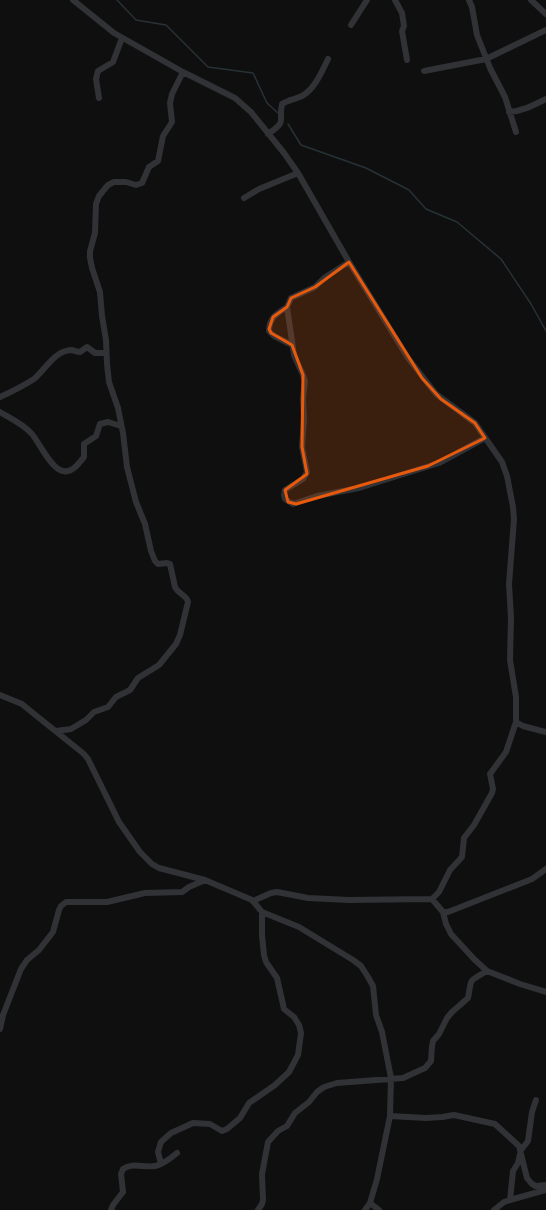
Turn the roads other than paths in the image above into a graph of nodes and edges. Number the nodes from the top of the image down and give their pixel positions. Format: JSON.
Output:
{"nodes":[{"id":1,"x":73,"y":0,"type":"edge"},
{"id":2,"x":367,"y":0,"type":"edge"},
{"id":3,"x":395,"y":0,"type":"edge"},
{"id":4,"x":469,"y":0,"type":"edge"},
{"id":5,"x":531,"y":0,"type":"edge"},
{"id":6,"x":546,"y":14,"type":"edge"},
{"id":7,"x":351,"y":25,"type":"dead end"},
{"id":8,"x":546,"y":30,"type":"edge"},
{"id":9,"x":122,"y":38,"type":"junction"},
{"id":10,"x":328,"y":59,"type":"dead end"},
{"id":11,"x":486,"y":59,"type":"junction"},
{"id":12,"x":407,"y":60,"type":"dead end"},
{"id":13,"x":424,"y":71,"type":"dead end"},
{"id":14,"x":183,"y":72,"type":"junction"},
{"id":15,"x":99,"y":98,"type":"dead end"},
{"id":16,"x":546,"y":99,"type":"edge"},
{"id":17,"x":509,"y":112,"type":"junction"},
{"id":18,"x":516,"y":132,"type":"dead end"},
{"id":19,"x":268,"y":134,"type":"junction"},
{"id":20,"x":298,"y":173,"type":"junction"},
{"id":21,"x":244,"y":198,"type":"dead end"},
{"id":22,"x":348,"y":262,"type":"junction"},
{"id":23,"x":287,"y":307,"type":"junction"},
{"id":24,"x":292,"y":345,"type":"junction"},
{"id":25,"x":106,"y":353,"type":"junction"},
{"id":26,"x":0,"y":397,"type":"edge"},
{"id":27,"x":0,"y":412,"type":"edge"},
{"id":28,"x":121,"y":426,"type":"junction"},
{"id":29,"x":485,"y":438,"type":"junction"},
{"id":30,"x":0,"y":695,"type":"edge"},
{"id":31,"x":516,"y":722,"type":"junction"},
{"id":32,"x":56,"y":731,"type":"junction"},
{"id":33,"x":546,"y":732,"type":"edge"},
{"id":34,"x":546,"y":869,"type":"edge"},
{"id":35,"x":205,"y":880,"type":"junction"},
{"id":36,"x":432,"y":899,"type":"junction"},
{"id":37,"x":253,"y":901,"type":"junction"},
{"id":38,"x":262,"y":912,"type":"junction"},
{"id":39,"x":443,"y":912,"type":"junction"},
{"id":40,"x":487,"y":971,"type":"junction"},
{"id":41,"x":546,"y":992,"type":"edge"},
{"id":42,"x":0,"y":1026,"type":"edge"},
{"id":43,"x":391,"y":1078,"type":"junction"},
{"id":44,"x":536,"y":1100,"type":"dead end"},
{"id":45,"x":390,"y":1116,"type":"junction"},
{"id":46,"x":520,"y":1150,"type":"junction"},
{"id":47,"x":177,"y":1152,"type":"dead end"},
{"id":48,"x":161,"y":1164,"type":"junction"},
{"id":49,"x":546,"y":1185,"type":"edge"},
{"id":50,"x":546,"y":1190,"type":"edge"},
{"id":51,"x":510,"y":1200,"type":"junction"},
{"id":52,"x":370,"y":1203,"type":"junction"},
{"id":53,"x":111,"y":1210,"type":"edge"},
{"id":54,"x":258,"y":1210,"type":"edge"},
{"id":55,"x":365,"y":1210,"type":"edge"},
{"id":56,"x":379,"y":1210,"type":"edge"},
{"id":57,"x":494,"y":1210,"type":"edge"}],
"edges":[{"from":1,"to":9,"type":"street"},
{"from":2,"to":7,"type":"street"},
{"from":3,"to":12,"type":"street"},
{"from":4,"to":11,"type":"street"},
{"from":5,"to":6,"type":"street"},
{"from":8,"to":11,"type":"street"},
{"from":9,"to":14,"type":"street"},
{"from":9,"to":15,"type":"street"},
{"from":10,"to":19,"type":"street"},
{"from":11,"to":13,"type":"street"},
{"from":11,"to":17,"type":"street"},
{"from":14,"to":19,"type":"street"},
{"from":14,"to":25,"type":"street"},
{"from":16,"to":17,"type":"street"},
{"from":17,"to":18,"type":"street"},
{"from":19,"to":20,"type":"street"},
{"from":20,"to":21,"type":"street"},
{"from":20,"to":22,"type":"street"},
{"from":22,"to":23,"type":"street"},
{"from":22,"to":29,"type":"street"},
{"from":23,"to":24,"type":"street"},
{"from":23,"to":24,"type":"street"},
{"from":24,"to":29,"type":"street"},
{"from":25,"to":26,"type":"street"},
{"from":25,"to":28,"type":"street"},
{"from":27,"to":28,"type":"street"},
{"from":28,"to":32,"type":"street"},
{"from":29,"to":31,"type":"street"},
{"from":30,"to":32,"type":"street"},
{"from":31,"to":33,"type":"street"},
{"from":31,"to":36,"type":"street"},
{"from":32,"to":35,"type":"street"},
{"from":34,"to":39,"type":"street"},
{"from":35,"to":37,"type":"street"},
{"from":35,"to":42,"type":"street"},
{"from":36,"to":37,"type":"street"},
{"from":36,"to":39,"type":"street"},
{"from":37,"to":38,"type":"street"},
{"from":38,"to":43,"type":"street"},
{"from":38,"to":48,"type":"street"},
{"from":39,"to":40,"type":"street"},
{"from":40,"to":41,"type":"street"},
{"from":40,"to":43,"type":"street"},
{"from":43,"to":45,"type":"street"},
{"from":43,"to":54,"type":"street"},
{"from":44,"to":46,"type":"street"},
{"from":45,"to":46,"type":"street"},
{"from":45,"to":52,"type":"street"},
{"from":46,"to":49,"type":"street"},
{"from":46,"to":51,"type":"street"},
{"from":47,"to":48,"type":"street"},
{"from":48,"to":53,"type":"street"},
{"from":50,"to":51,"type":"street"},
{"from":51,"to":57,"type":"street"},
{"from":52,"to":55,"type":"street"},
{"from":52,"to":56,"type":"street"}]}
